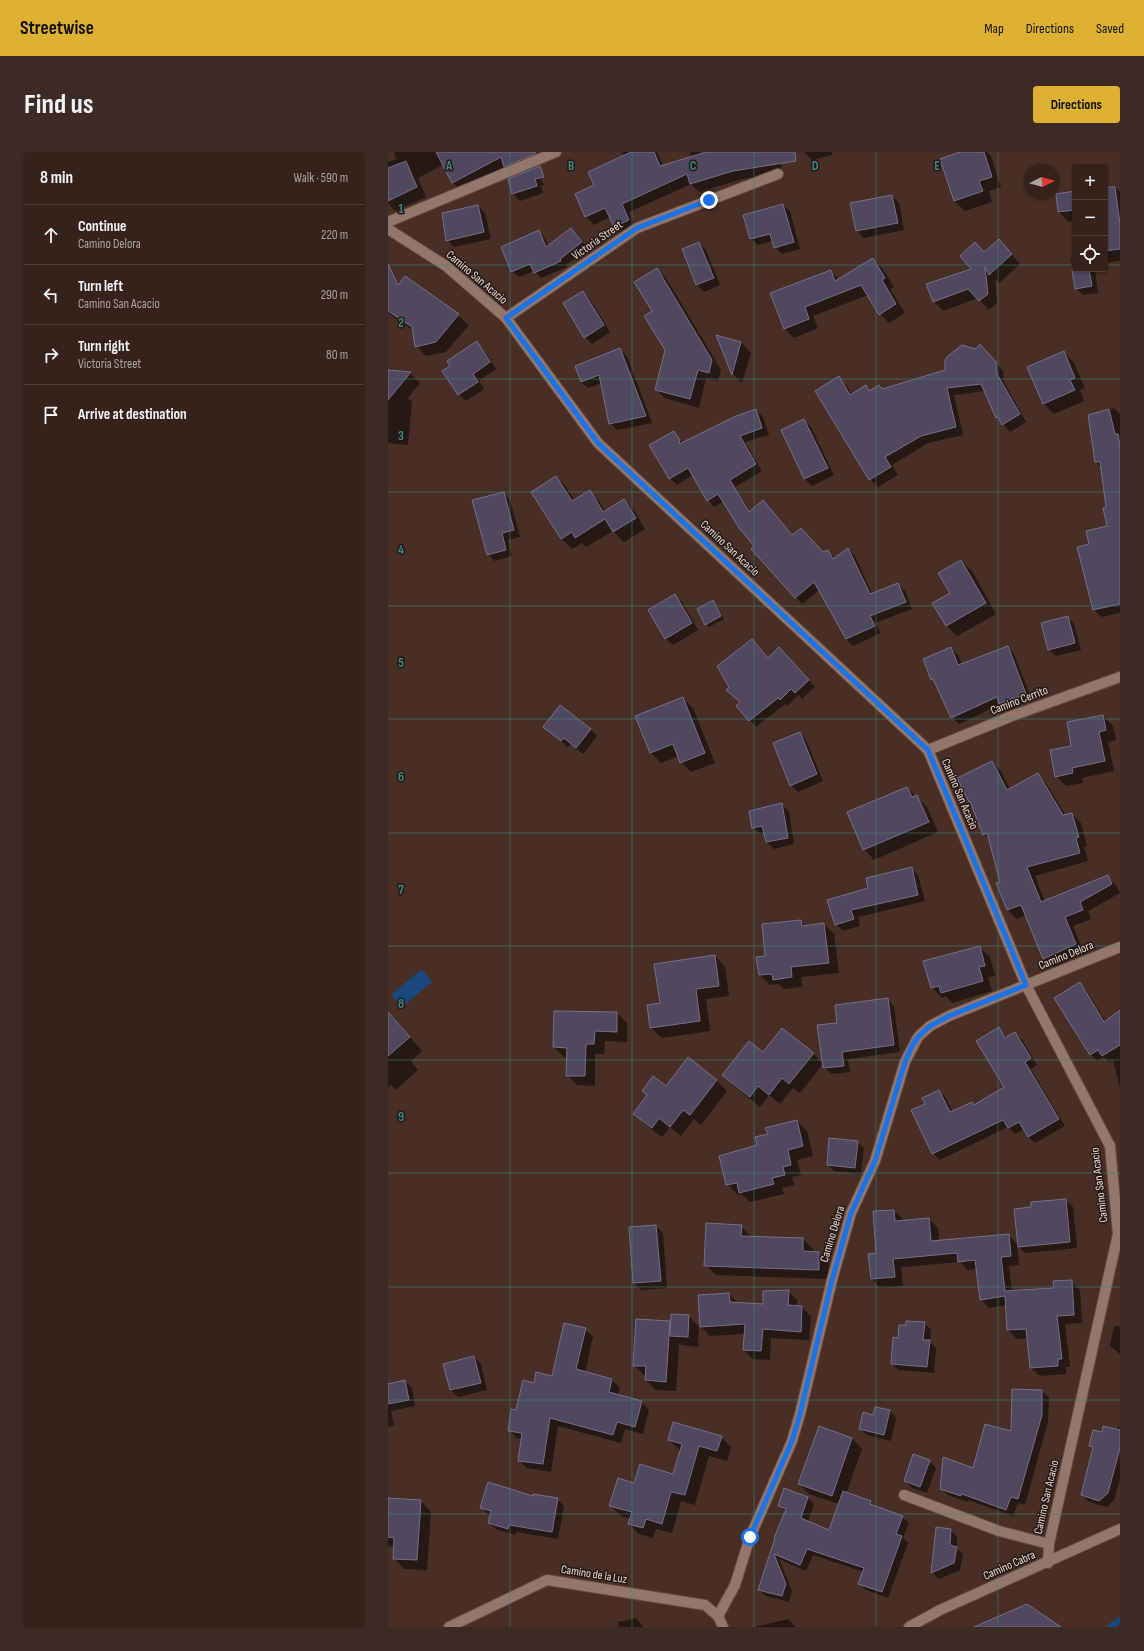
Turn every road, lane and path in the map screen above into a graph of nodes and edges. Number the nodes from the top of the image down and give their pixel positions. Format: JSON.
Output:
{"nodes":[{"id":1,"x":556,"y":152,"type":"edge"},
{"id":2,"x":778,"y":174,"type":"dead end"},
{"id":3,"x":388,"y":222,"type":"edge"},
{"id":4,"x":388,"y":229,"type":"edge"},
{"id":5,"x":506,"y":318,"type":"junction"},
{"id":6,"x":1120,"y":677,"type":"edge"},
{"id":7,"x":928,"y":750,"type":"junction"},
{"id":8,"x":1120,"y":947,"type":"edge"},
{"id":9,"x":1026,"y":985,"type":"junction"},
{"id":10,"x":904,"y":1495,"type":"dead end"},
{"id":11,"x":1120,"y":1529,"type":"edge"},
{"id":12,"x":1049,"y":1544,"type":"junction"},
{"id":13,"x":1048,"y":1563,"type":"junction"},
{"id":14,"x":718,"y":1616,"type":"junction"},
{"id":15,"x":449,"y":1627,"type":"edge"},
{"id":16,"x":723,"y":1627,"type":"edge"},
{"id":17,"x":909,"y":1627,"type":"edge"}],
"edges":[{"from":1,"to":3,"type":"street"},
{"from":2,"to":5,"type":"street","name":"Victoria Street"},
{"from":4,"to":5,"type":"street","name":"Camino San Acacio"},
{"from":5,"to":7,"type":"street","name":"Camino San Acacio"},
{"from":6,"to":7,"type":"street","name":"Camino Cerrito"},
{"from":7,"to":9,"type":"street","name":"Camino San Acacio"},
{"from":8,"to":9,"type":"street","name":"Camino Delora"},
{"from":9,"to":12,"type":"street","name":"Camino San Acacio"},
{"from":9,"to":14,"type":"street","name":"Camino Delora"},
{"from":10,"to":12,"type":"street"},
{"from":11,"to":13,"type":"street","name":"Camino Cabra"},
{"from":12,"to":13,"type":"street","name":"Camino San Acacio"},
{"from":13,"to":17,"type":"street","name":"Camino Cabra"},
{"from":14,"to":15,"type":"street","name":"Camino de la Luz"},
{"from":14,"to":16,"type":"street"}]}
